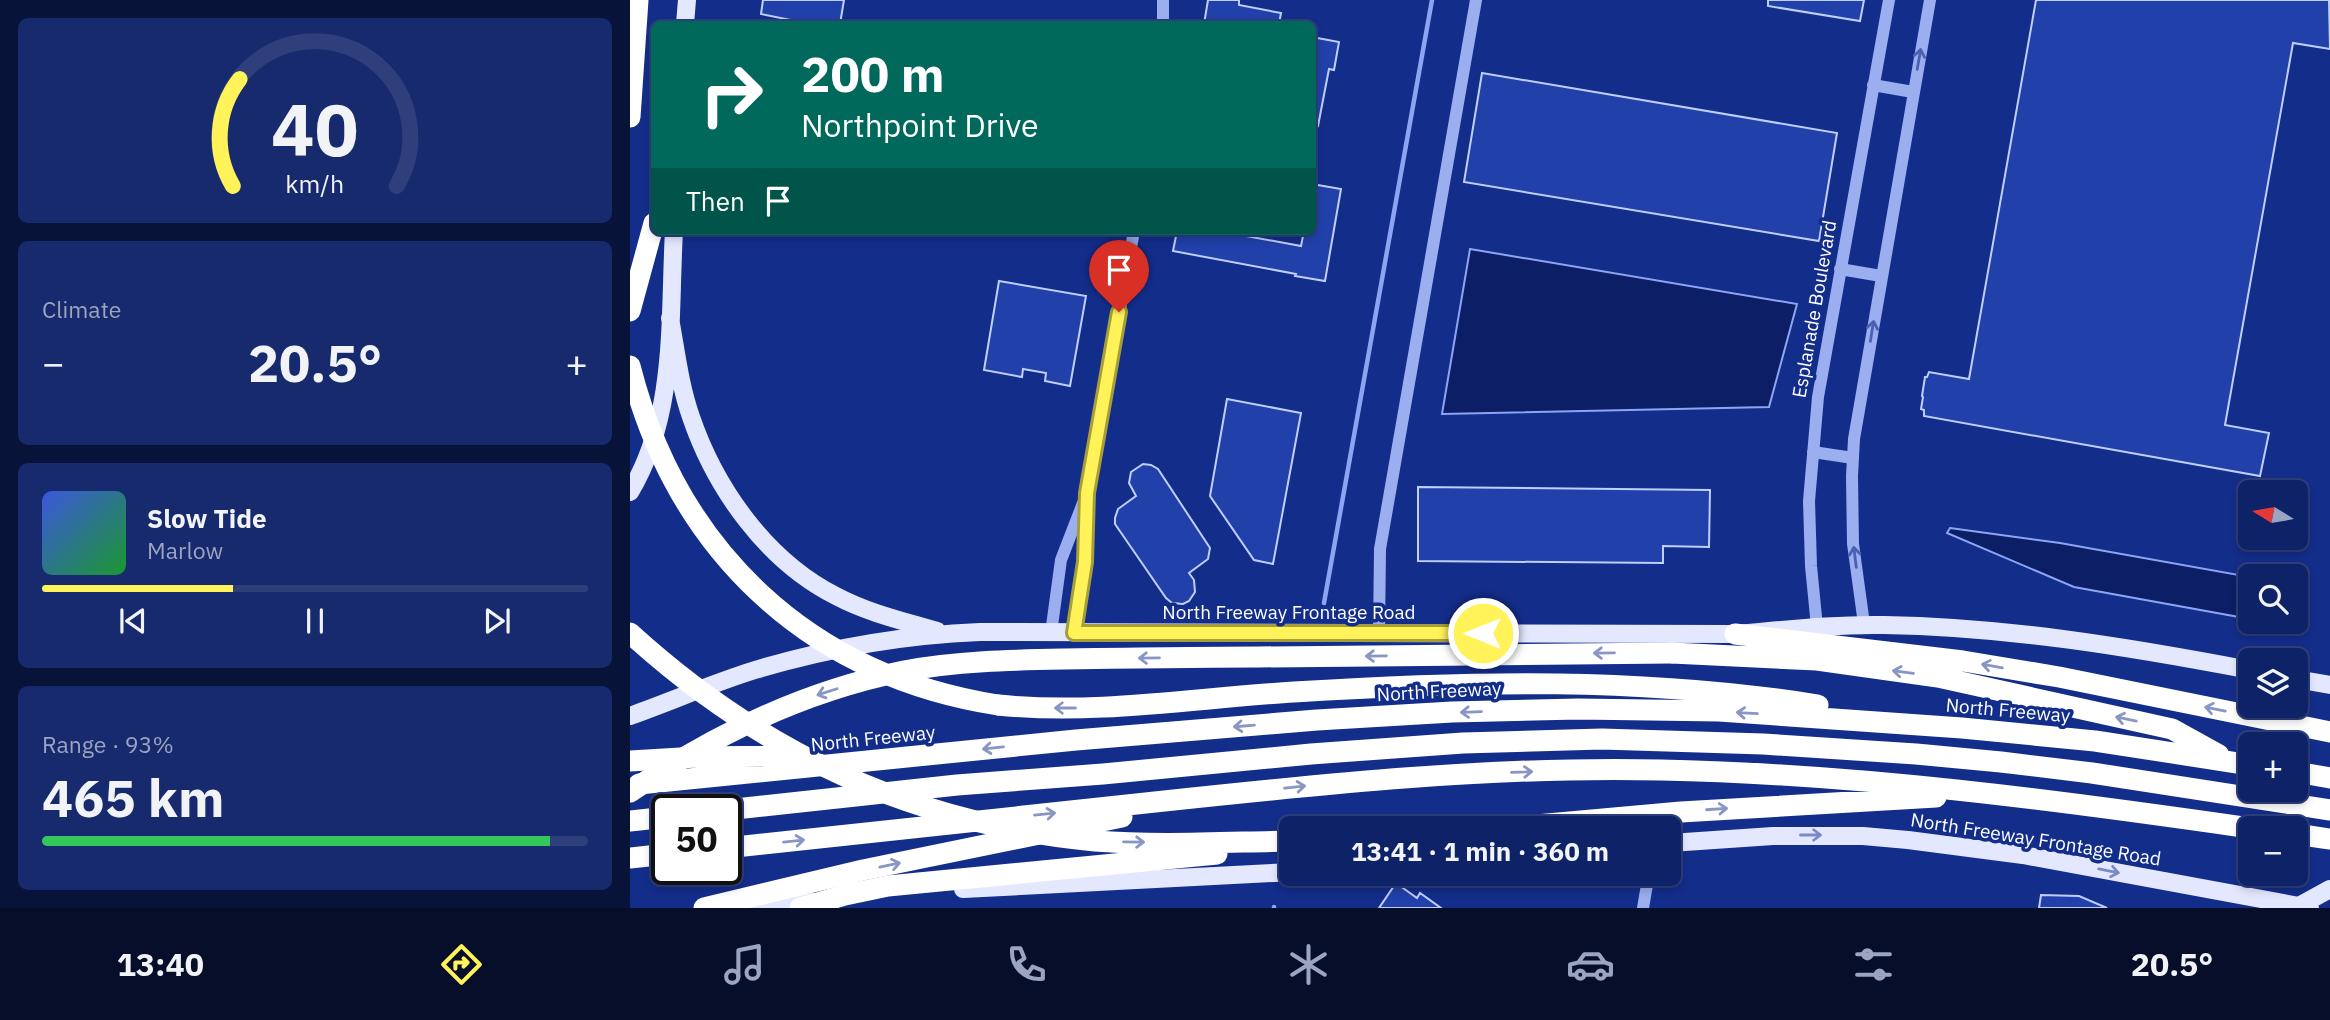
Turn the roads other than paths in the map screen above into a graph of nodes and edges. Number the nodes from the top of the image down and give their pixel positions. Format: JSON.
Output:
{"nodes":[{"id":1,"x":638,"y":0,"type":"edge"},
{"id":2,"x":687,"y":0,"type":"edge"},
{"id":3,"x":1163,"y":0,"type":"edge"},
{"id":4,"x":1476,"y":0,"type":"edge"},
{"id":5,"x":1889,"y":0,"type":"edge"},
{"id":6,"x":1930,"y":0,"type":"edge"},
{"id":7,"x":685,"y":21,"type":"edge"},
{"id":8,"x":1163,"y":21,"type":"edge"},
{"id":9,"x":1873,"y":85,"type":"junction"},
{"id":10,"x":1913,"y":92,"type":"junction"},
{"id":11,"x":630,"y":117,"type":"edge"},
{"id":12,"x":651,"y":234,"type":"edge"},
{"id":13,"x":674,"y":235,"type":"edge"},
{"id":14,"x":1133,"y":235,"type":"edge"},
{"id":15,"x":1840,"y":269,"type":"junction"},
{"id":16,"x":1881,"y":276,"type":"junction"},
{"id":17,"x":630,"y":310,"type":"edge"},
{"id":18,"x":670,"y":318,"type":"junction"},
{"id":19,"x":630,"y":366,"type":"edge"},
{"id":20,"x":1812,"y":452,"type":"junction"},
{"id":21,"x":1853,"y":458,"type":"junction"},
{"id":22,"x":630,"y":492,"type":"edge"},
{"id":23,"x":1087,"y":493,"type":"junction"},
{"id":24,"x":1864,"y":624,"type":"junction"},
{"id":25,"x":1817,"y":627,"type":"junction"},
{"id":26,"x":630,"y":633,"type":"edge"},
{"id":27,"x":1051,"y":633,"type":"junction"},
{"id":28,"x":1074,"y":633,"type":"junction"},
{"id":29,"x":1379,"y":633,"type":"junction"},
{"id":30,"x":944,"y":634,"type":"junction"},
{"id":31,"x":1735,"y":634,"type":"junction"},
{"id":32,"x":2238,"y":668,"type":"edge"},
{"id":33,"x":2308,"y":681,"type":"edge"},
{"id":34,"x":2330,"y":685,"type":"edge"},
{"id":35,"x":630,"y":716,"type":"edge"},
{"id":36,"x":1962,"y":728,"type":"junction"},
{"id":37,"x":2330,"y":732,"type":"edge"},
{"id":38,"x":937,"y":754,"type":"junction"},
{"id":39,"x":630,"y":761,"type":"edge"},
{"id":40,"x":2238,"y":762,"type":"edge"},
{"id":41,"x":2238,"y":763,"type":"edge"},
{"id":42,"x":2308,"y":774,"type":"edge"},
{"id":43,"x":2330,"y":778,"type":"edge"},
{"id":44,"x":630,"y":785,"type":"edge"},
{"id":45,"x":630,"y":792,"type":"edge"},
{"id":46,"x":1247,"y":792,"type":"junction"},
{"id":47,"x":2036,"y":797,"type":"junction"},
{"id":48,"x":742,"y":808,"type":"edge"},
{"id":49,"x":2330,"y":810,"type":"edge"},
{"id":50,"x":1652,"y":816,"type":"edge"},
{"id":51,"x":651,"y":819,"type":"edge"},
{"id":52,"x":630,"y":821,"type":"edge"},
{"id":53,"x":2238,"y":826,"type":"edge"},
{"id":54,"x":2308,"y":836,"type":"edge"},
{"id":55,"x":2330,"y":839,"type":"edge"},
{"id":56,"x":1279,"y":841,"type":"edge"},
{"id":57,"x":1681,"y":841,"type":"edge"},
{"id":58,"x":742,"y":846,"type":"edge"},
{"id":59,"x":1279,"y":848,"type":"edge"},
{"id":60,"x":651,"y":856,"type":"edge"},
{"id":61,"x":630,"y":858,"type":"edge"},
{"id":62,"x":1279,"y":874,"type":"edge"},
{"id":63,"x":1646,"y":886,"type":"edge"},
{"id":64,"x":2330,"y":889,"type":"edge"},
{"id":65,"x":2304,"y":907,"type":"edge"},
{"id":66,"x":704,"y":908,"type":"edge"},
{"id":67,"x":752,"y":908,"type":"edge"},
{"id":68,"x":800,"y":908,"type":"edge"},
{"id":69,"x":1643,"y":908,"type":"edge"}],
"edges":[{"from":1,"to":11,"type":"highway"},
{"from":2,"to":7,"type":"main road"},
{"from":3,"to":8,"type":"street"},
{"from":4,"to":29,"type":"street"},
{"from":5,"to":9,"type":"street","name":"Esplanade Boulevard"},
{"from":10,"to":6,"type":"street","one_way":true},
{"from":9,"to":10,"type":"street"},
{"from":9,"to":15,"type":"street","name":"Esplanade Boulevard"},
{"from":10,"to":16,"type":"street"},
{"from":12,"to":17,"type":"highway"},
{"from":13,"to":18,"type":"main road"},
{"from":14,"to":23,"type":"street"},
{"from":15,"to":16,"type":"street"},
{"from":15,"to":20,"type":"street","name":"Esplanade Boulevard"},
{"from":21,"to":16,"type":"street","one_way":true},
{"from":18,"to":22,"type":"main road"},
{"from":18,"to":30,"type":"main road"},
{"from":36,"to":19,"type":"highway","one_way":true,"bridge":true},
{"from":20,"to":21,"type":"street"},
{"from":20,"to":25,"type":"street","name":"Esplanade Boulevard"},
{"from":24,"to":21,"type":"street","one_way":true},
{"from":23,"to":27,"type":"street"},
{"from":23,"to":28,"type":"street"},
{"from":24,"to":25,"type":"main road","name":"North Freeway Frontage Road"},
{"from":24,"to":32,"type":"main road","name":"North Freeway Frontage Road"},
{"from":25,"to":31,"type":"main road","name":"North Freeway Frontage Road"},
{"from":26,"to":56,"type":"highway","one_way":true,"bridge":true},
{"from":27,"to":28,"type":"main road","name":"North Freeway Frontage Road"},
{"from":27,"to":30,"type":"main road","name":"North Freeway Frontage Road"},
{"from":28,"to":29,"type":"main road","name":"North Freeway Frontage Road"},
{"from":29,"to":31,"type":"main road","name":"North Freeway Frontage Road"},
{"from":30,"to":35,"type":"main road","name":"North Freeway Frontage Road"},
{"from":37,"to":31,"type":"highway","one_way":true},
{"from":33,"to":34,"type":"main road"},
{"from":36,"to":38,"type":"highway","name":"North Freeway","one_way":true},
{"from":36,"to":41,"type":"highway","name":"North Freeway"},
{"from":38,"to":39,"type":"highway"},
{"from":38,"to":44,"type":"highway","name":"North Freeway"},
{"from":40,"to":45,"type":"highway","one_way":true,"bridge":true},
{"from":42,"to":43,"type":"highway"},
{"from":46,"to":47,"type":"highway","one_way":true},
{"from":58,"to":46,"type":"highway","one_way":true},
{"from":66,"to":46,"type":"highway","one_way":true},
{"from":50,"to":47,"type":"highway","one_way":true},
{"from":47,"to":53,"type":"highway"},
{"from":48,"to":49,"type":"highway"},
{"from":51,"to":52,"type":"highway"},
{"from":54,"to":55,"type":"highway"},
{"from":57,"to":65,"type":"main road","name":"North Freeway Frontage Road","one_way":true},
{"from":59,"to":68,"type":"highway","bridge":true},
{"from":60,"to":61,"type":"highway"},
{"from":62,"to":67,"type":"main road"},
{"from":63,"to":69,"type":"street"},
{"from":64,"to":65,"type":"main road"}]}
